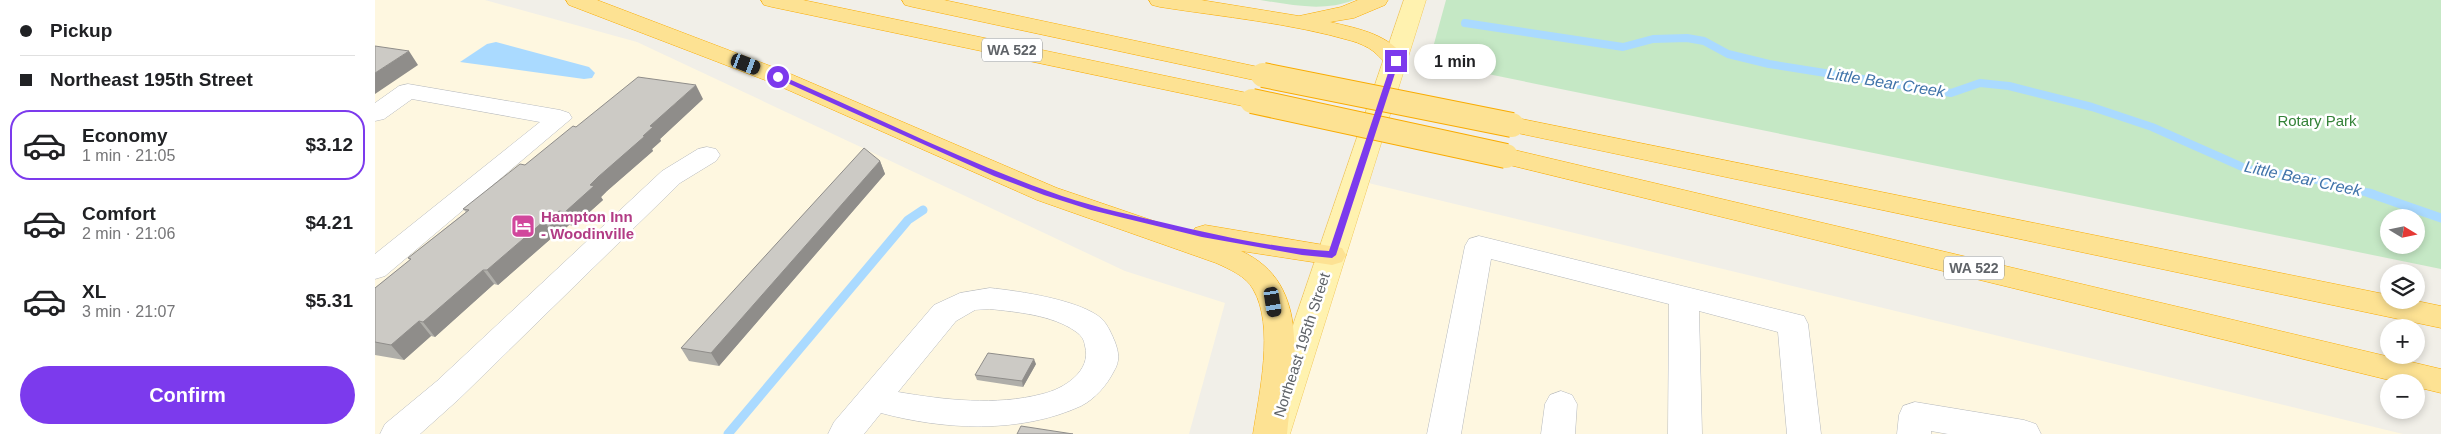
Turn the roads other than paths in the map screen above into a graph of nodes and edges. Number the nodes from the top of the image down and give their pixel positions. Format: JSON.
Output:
{"nodes":[{"id":1,"x":577,"y":0,"type":"edge"},
{"id":2,"x":772,"y":0,"type":"edge"},
{"id":3,"x":913,"y":0,"type":"edge"},
{"id":4,"x":1160,"y":0,"type":"edge"},
{"id":5,"x":1377,"y":0,"type":"edge"},
{"id":6,"x":1415,"y":0,"type":"edge"},
{"id":7,"x":1297,"y":22,"type":"junction"},
{"id":8,"x":1396,"y":61,"type":"junction"},
{"id":9,"x":375,"y":114,"type":"edge"},
{"id":10,"x":707,"y":155,"type":"dead end"},
{"id":11,"x":1094,"y":208,"type":"junction"},
{"id":12,"x":1332,"y":255,"type":"junction"},
{"id":13,"x":375,"y":269,"type":"edge"},
{"id":14,"x":1684,"y":297,"type":"junction"},
{"id":15,"x":2441,"y":317,"type":"edge"},
{"id":16,"x":2441,"y":381,"type":"edge"},
{"id":17,"x":874,"y":398,"type":"junction"},
{"id":18,"x":397,"y":434,"type":"edge"},
{"id":19,"x":845,"y":434,"type":"edge"},
{"id":20,"x":1271,"y":434,"type":"edge"},
{"id":21,"x":1444,"y":434,"type":"edge"},
{"id":22,"x":1685,"y":434,"type":"edge"},
{"id":23,"x":1804,"y":434,"type":"edge"},
{"id":24,"x":1914,"y":434,"type":"edge"},
{"id":25,"x":2024,"y":434,"type":"edge"}],
"edges":[{"from":1,"to":11,"type":"highway"},
{"from":2,"to":16,"type":"highway","number":"WA 522","bridge":true},
{"from":3,"to":15,"type":"highway","number":"WA 522","bridge":true},
{"from":4,"to":7,"type":"highway"},
{"from":5,"to":7,"type":"highway"},
{"from":6,"to":8,"type":"main road","name":"Northeast 195th Street"},
{"from":7,"to":8,"type":"highway"},
{"from":8,"to":12,"type":"main road","name":"Northeast 195th Street"},
{"from":9,"to":13,"type":"lane"},
{"from":10,"to":18,"type":"lane"},
{"from":11,"to":12,"type":"highway"},
{"from":11,"to":20,"type":"highway"},
{"from":12,"to":20,"type":"main road","name":"Northeast 195th Street"},
{"from":14,"to":21,"type":"lane"},
{"from":14,"to":22,"type":"lane"},
{"from":14,"to":23,"type":"lane"},
{"from":17,"to":17,"type":"lane"},
{"from":17,"to":19,"type":"lane"},
{"from":24,"to":25,"type":"lane"}]}
